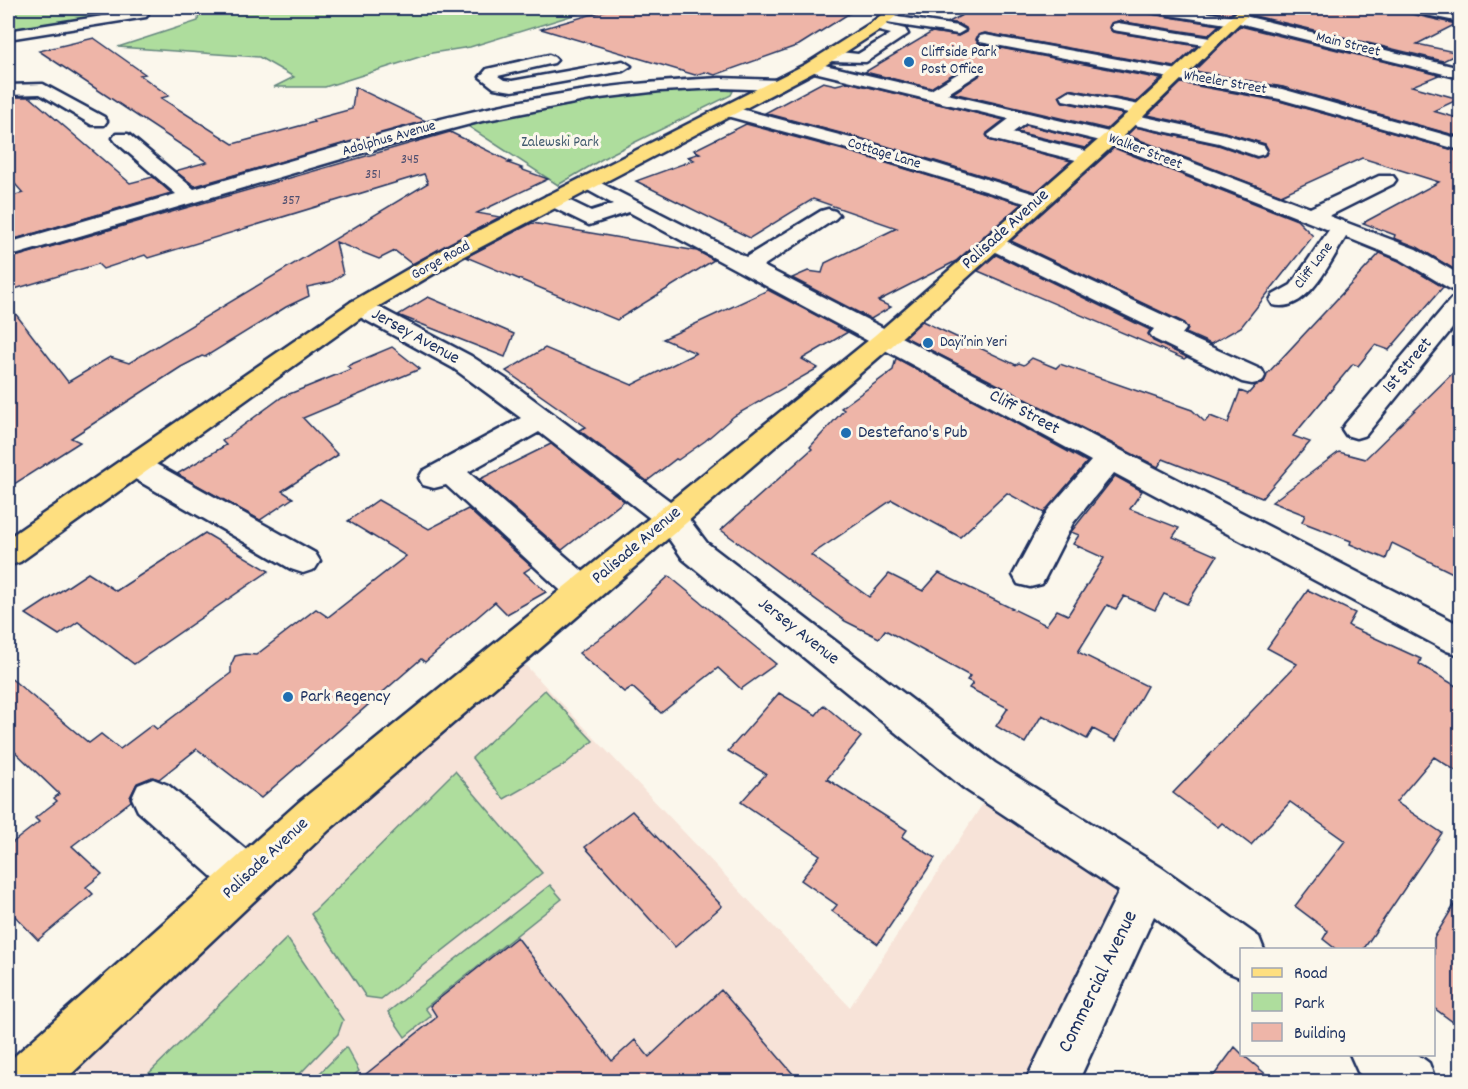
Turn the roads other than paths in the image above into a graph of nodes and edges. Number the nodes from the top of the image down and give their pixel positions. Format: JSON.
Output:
{"nodes":[{"id":1,"x":898,"y":8,"type":"edge"},
{"id":2,"x":1151,"y":8,"type":"edge"},
{"id":3,"x":1412,"y":8,"type":"edge"},
{"id":4,"x":141,"y":14,"type":"dead end"},
{"id":5,"x":1239,"y":16,"type":"edge"},
{"id":6,"x":1461,"y":18,"type":"edge"},
{"id":7,"x":880,"y":23,"type":"junction"},
{"id":8,"x":1118,"y":27,"type":"dead end"},
{"id":9,"x":958,"y":30,"type":"dead end"},
{"id":10,"x":8,"y":35,"type":"edge"},
{"id":11,"x":985,"y":39,"type":"dead end"},
{"id":12,"x":1210,"y":42,"type":"junction"},
{"id":13,"x":566,"y":57,"type":"junction"},
{"id":14,"x":821,"y":61,"type":"junction"},
{"id":15,"x":623,"y":66,"type":"junction"},
{"id":16,"x":606,"y":70,"type":"junction"},
{"id":17,"x":971,"y":72,"type":"dead end"},
{"id":18,"x":1461,"y":73,"type":"edge"},
{"id":19,"x":1178,"y":75,"type":"junction"},
{"id":20,"x":638,"y":85,"type":"junction"},
{"id":21,"x":780,"y":85,"type":"junction"},
{"id":22,"x":8,"y":90,"type":"edge"},
{"id":23,"x":1003,"y":95,"type":"dead end"},
{"id":24,"x":933,"y":96,"type":"junction"},
{"id":25,"x":1069,"y":96,"type":"dead end"},
{"id":26,"x":984,"y":108,"type":"junction"},
{"id":27,"x":729,"y":111,"type":"junction"},
{"id":28,"x":1135,"y":115,"type":"junction"},
{"id":29,"x":1023,"y":117,"type":"junction"},
{"id":30,"x":98,"y":121,"type":"dead end"},
{"id":31,"x":122,"y":138,"type":"dead end"},
{"id":32,"x":1111,"y":138,"type":"junction"},
{"id":33,"x":1461,"y":145,"type":"edge"},
{"id":34,"x":1257,"y":150,"type":"dead end"},
{"id":35,"x":1088,"y":157,"type":"junction"},
{"id":36,"x":1386,"y":180,"type":"dead end"},
{"id":37,"x":589,"y":183,"type":"junction"},
{"id":38,"x":190,"y":196,"type":"junction"},
{"id":39,"x":553,"y":200,"type":"junction"},
{"id":40,"x":1038,"y":201,"type":"junction"},
{"id":41,"x":630,"y":205,"type":"junction"},
{"id":42,"x":828,"y":215,"type":"dead end"},
{"id":43,"x":1311,"y":216,"type":"junction"},
{"id":44,"x":1341,"y":228,"type":"junction"},
{"id":45,"x":993,"y":242,"type":"junction"},
{"id":46,"x":8,"y":250,"type":"edge"},
{"id":47,"x":746,"y":267,"type":"junction"},
{"id":48,"x":1461,"y":285,"type":"edge"},
{"id":49,"x":1282,"y":300,"type":"dead end"},
{"id":50,"x":1461,"y":304,"type":"edge"},
{"id":51,"x":360,"y":307,"type":"junction"},
{"id":52,"x":884,"y":340,"type":"junction"},
{"id":53,"x":1252,"y":376,"type":"dead end"},
{"id":54,"x":541,"y":419,"type":"junction"},
{"id":55,"x":1356,"y":429,"type":"dead end"},
{"id":56,"x":1110,"y":458,"type":"junction"},
{"id":57,"x":134,"y":465,"type":"junction"},
{"id":58,"x":670,"y":518,"type":"junction"},
{"id":59,"x":8,"y":555,"type":"edge"},
{"id":60,"x":303,"y":561,"type":"dead end"},
{"id":61,"x":1030,"y":575,"type":"dead end"},
{"id":62,"x":583,"y":591,"type":"junction"},
{"id":63,"x":1461,"y":641,"type":"edge"},
{"id":64,"x":153,"y":798,"type":"dead end"},
{"id":65,"x":246,"y":878,"type":"junction"},
{"id":66,"x":1146,"y":883,"type":"junction"},
{"id":67,"x":1240,"y":953,"type":"edge"},
{"id":68,"x":1378,"y":1056,"type":"edge"},
{"id":69,"x":24,"y":1082,"type":"edge"},
{"id":70,"x":1052,"y":1082,"type":"edge"},
{"id":71,"x":1410,"y":1082,"type":"edge"}],
"edges":[{"from":1,"to":7,"type":"main road","name":"Gorge Road"},
{"from":2,"to":5,"type":"street","name":"Main Street"},
{"from":3,"to":6,"type":"street"},
{"from":4,"to":10,"type":"street"},
{"from":5,"to":12,"type":"main road","name":"Palisade Avenue"},
{"from":5,"to":18,"type":"street","name":"Main Street"},
{"from":7,"to":9,"type":"street"},
{"from":7,"to":14,"type":"main road","name":"Gorge Road"},
{"from":7,"to":14,"type":"street"},
{"from":8,"to":12,"type":"street"},
{"from":11,"to":19,"type":"street","name":"Wheeler Street"},
{"from":12,"to":19,"type":"main road","name":"Palisade Avenue"},
{"from":13,"to":15,"type":"street"},
{"from":13,"to":16,"type":"street"},
{"from":13,"to":16,"type":"street"},
{"from":14,"to":21,"type":"main road","name":"Gorge Road"},
{"from":14,"to":24,"type":"street","name":"Walker Street"},
{"from":15,"to":16,"type":"street"},
{"from":15,"to":20,"type":"street"},
{"from":16,"to":20,"type":"street"},
{"from":17,"to":24,"type":"street"},
{"from":19,"to":28,"type":"main road","name":"Palisade Avenue"},
{"from":19,"to":33,"type":"street","name":"Wheeler Street"},
{"from":20,"to":21,"type":"street","name":"Adolphus Avenue"},
{"from":20,"to":38,"type":"street","name":"Adolphus Avenue"},
{"from":21,"to":27,"type":"main road","name":"Gorge Road"},
{"from":22,"to":30,"type":"street"},
{"from":23,"to":26,"type":"street"},
{"from":24,"to":26,"type":"street","name":"Walker Street"},
{"from":25,"to":28,"type":"street"},
{"from":26,"to":29,"type":"street","name":"Walker Street"},
{"from":27,"to":37,"type":"main road","name":"Gorge Road"},
{"from":27,"to":40,"type":"street","name":"Cottage Lane"},
{"from":28,"to":32,"type":"main road","name":"Palisade Avenue"},
{"from":28,"to":34,"type":"street"},
{"from":29,"to":32,"type":"street","name":"Walker Street"},
{"from":29,"to":35,"type":"street"},
{"from":31,"to":38,"type":"street"},
{"from":32,"to":35,"type":"main road","name":"Palisade Avenue"},
{"from":32,"to":43,"type":"street","name":"Walker Street"},
{"from":35,"to":40,"type":"main road","name":"Palisade Avenue"},
{"from":36,"to":43,"type":"street"},
{"from":37,"to":39,"type":"main road","name":"Gorge Road"},
{"from":37,"to":41,"type":"street","name":"Cliff Street"},
{"from":38,"to":46,"type":"street","name":"Adolphus Avenue"},
{"from":39,"to":41,"type":"street"},
{"from":39,"to":51,"type":"main road","name":"Gorge Road"},
{"from":40,"to":45,"type":"main road","name":"Palisade Avenue"},
{"from":41,"to":47,"type":"street","name":"Cliff Street"},
{"from":42,"to":47,"type":"street"},
{"from":43,"to":44,"type":"street","name":"Walker Street"},
{"from":44,"to":48,"type":"street","name":"Walker Street"},
{"from":44,"to":49,"type":"street","name":"Cliff Lane"},
{"from":45,"to":52,"type":"main road","name":"Palisade Avenue"},
{"from":45,"to":53,"type":"street"},
{"from":47,"to":52,"type":"street","name":"Cliff Street"},
{"from":50,"to":55,"type":"street","name":"1st Street"},
{"from":51,"to":54,"type":"street","name":"Jersey Avenue"},
{"from":51,"to":57,"type":"main road","name":"Gorge Road"},
{"from":52,"to":56,"type":"street","name":"Cliff Street"},
{"from":52,"to":58,"type":"main road","name":"Palisade Avenue"},
{"from":54,"to":58,"type":"street","name":"Jersey Avenue"},
{"from":54,"to":62,"type":"street"},
{"from":56,"to":61,"type":"street"},
{"from":56,"to":63,"type":"street","name":"Cliff Street"},
{"from":57,"to":59,"type":"main road","name":"Gorge Road"},
{"from":57,"to":60,"type":"street"},
{"from":58,"to":62,"type":"main road","name":"Palisade Avenue"},
{"from":58,"to":66,"type":"street","name":"Jersey Avenue"},
{"from":62,"to":65,"type":"main road","name":"Palisade Avenue"},
{"from":64,"to":65,"type":"street"},
{"from":65,"to":69,"type":"main road","name":"Palisade Avenue"},
{"from":66,"to":67,"type":"street","name":"Jersey Avenue"},
{"from":66,"to":70,"type":"street","name":"Commercial Avenue"},
{"from":68,"to":71,"type":"street"}]}
